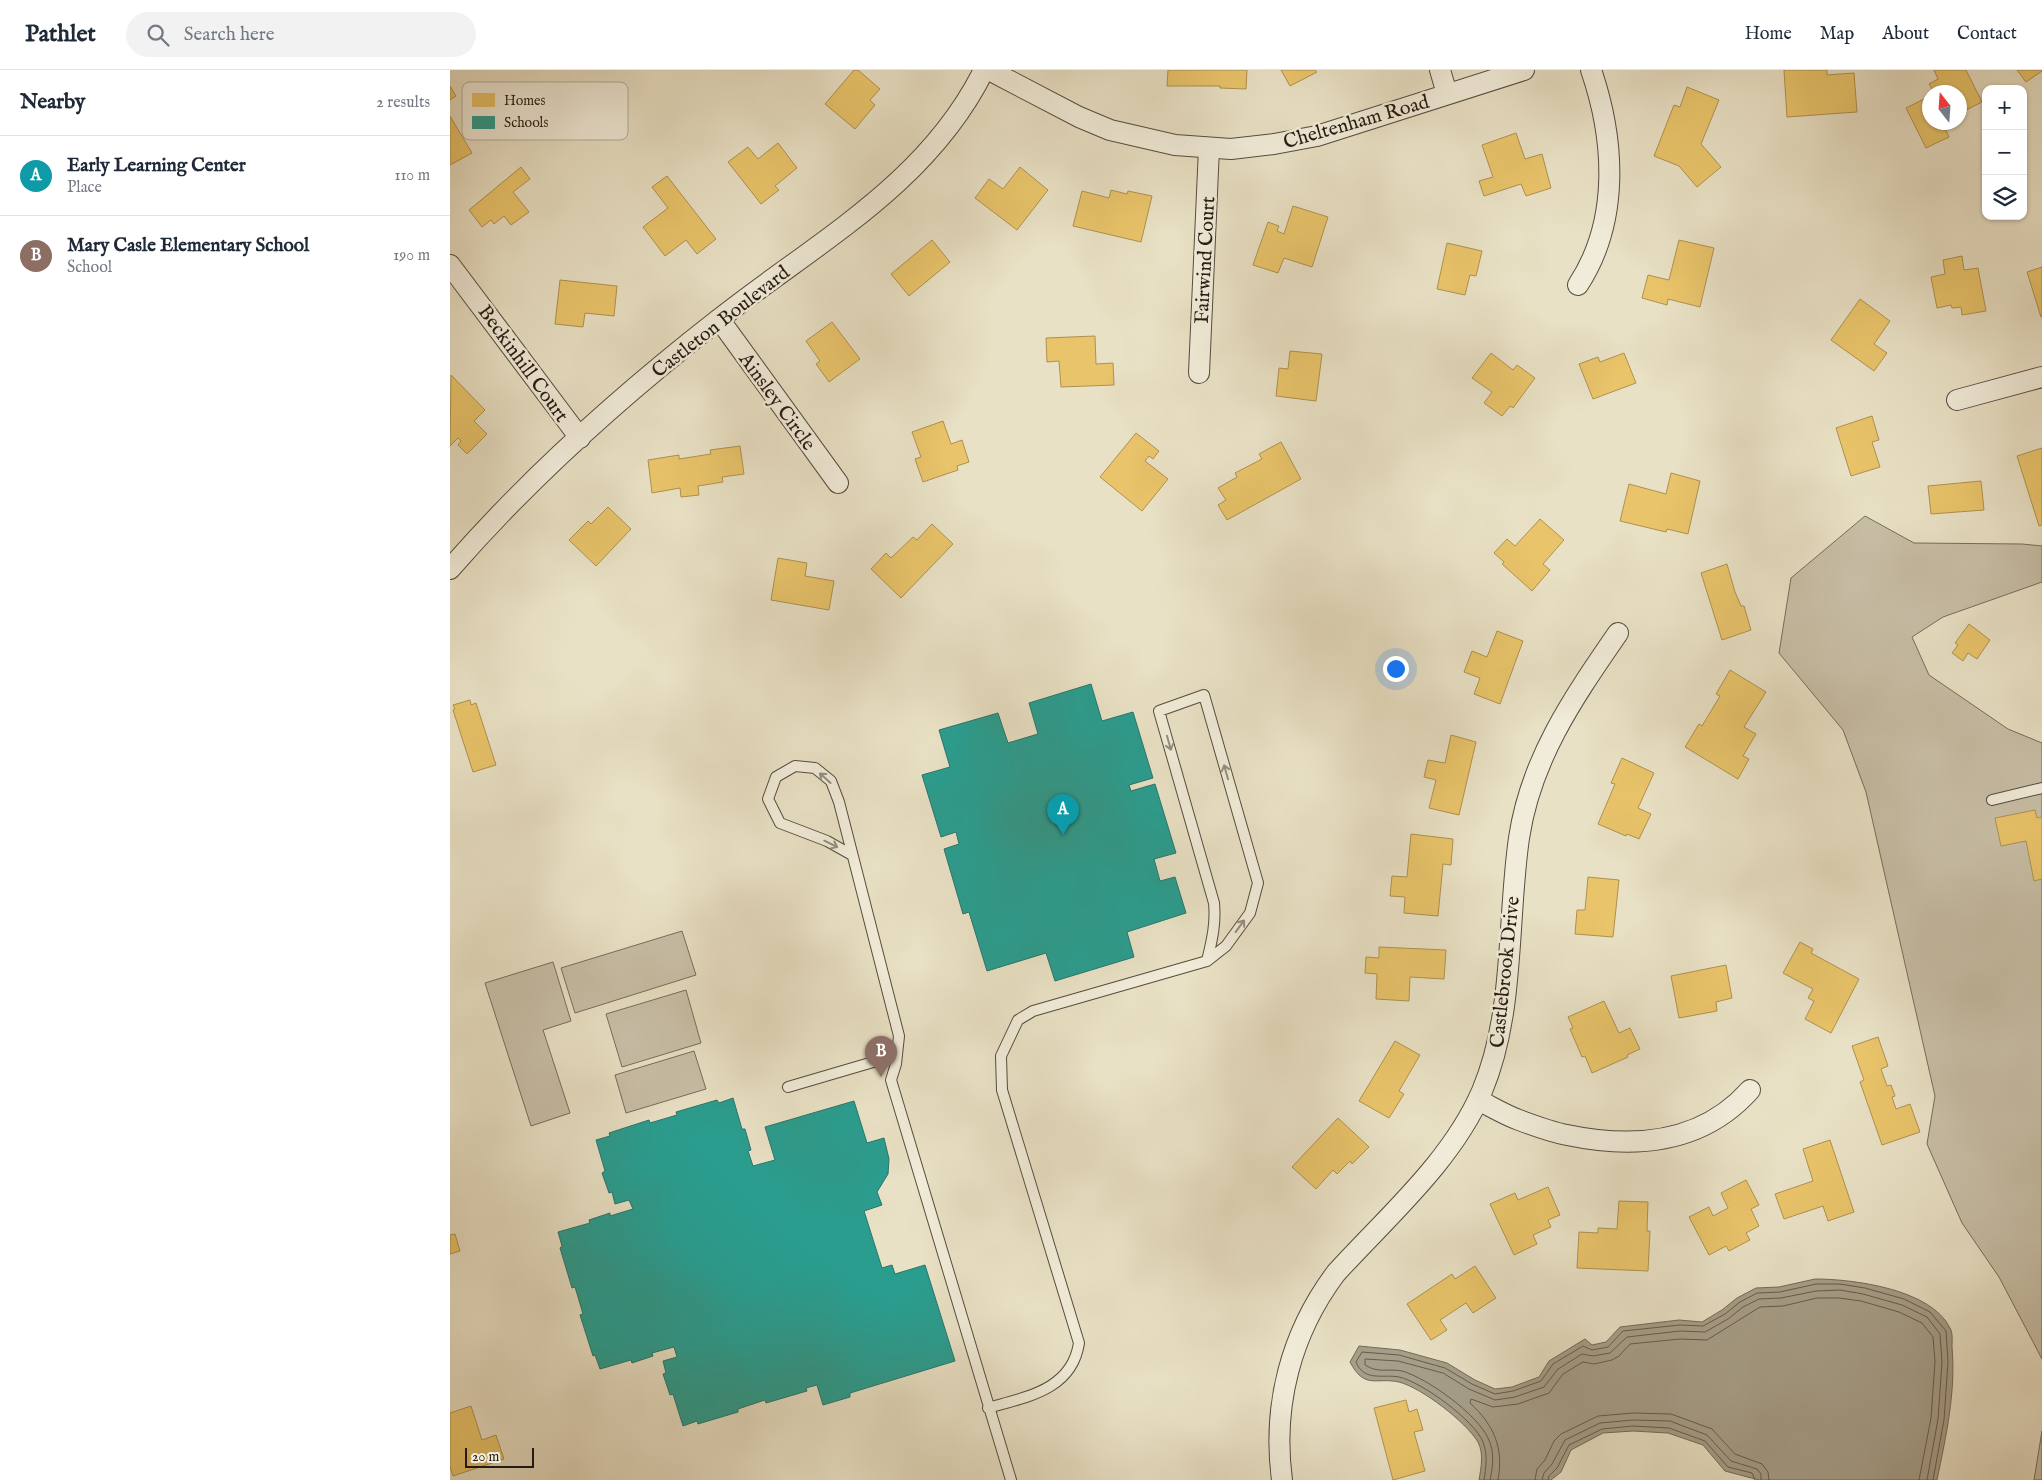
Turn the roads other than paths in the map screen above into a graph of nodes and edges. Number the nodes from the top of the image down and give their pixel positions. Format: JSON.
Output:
{"nodes":[{"id":1,"x":984,"y":70,"type":"edge"},
{"id":2,"x":989,"y":70,"type":"edge"},
{"id":3,"x":1440,"y":70,"type":"edge"},
{"id":4,"x":1524,"y":70,"type":"edge"},
{"id":5,"x":1591,"y":70,"type":"edge"},
{"id":6,"x":1447,"y":94,"type":"junction"},
{"id":7,"x":1209,"y":148,"type":"junction"},
{"id":8,"x":450,"y":264,"type":"edge"},
{"id":9,"x":1578,"y":285,"type":"dead end"},
{"id":10,"x":719,"y":319,"type":"junction"},
{"id":11,"x":1199,"y":373,"type":"dead end"},
{"id":12,"x":2042,"y":377,"type":"edge"},
{"id":13,"x":1957,"y":400,"type":"dead end"},
{"id":14,"x":580,"y":438,"type":"junction"},
{"id":15,"x":838,"y":483,"type":"dead end"},
{"id":16,"x":450,"y":569,"type":"edge"},
{"id":17,"x":1618,"y":633,"type":"dead end"},
{"id":18,"x":2042,"y":788,"type":"edge"},
{"id":19,"x":1992,"y":800,"type":"dead end"},
{"id":20,"x":852,"y":854,"type":"junction"},
{"id":21,"x":1207,"y":960,"type":"junction"},
{"id":22,"x":897,"y":1055,"type":"junction"},
{"id":23,"x":788,"y":1087,"type":"dead end"},
{"id":24,"x":1750,"y":1090,"type":"dead end"},
{"id":25,"x":1478,"y":1100,"type":"junction"},
{"id":26,"x":988,"y":1408,"type":"junction"},
{"id":27,"x":1011,"y":1480,"type":"edge"},
{"id":28,"x":1282,"y":1480,"type":"edge"}],
"edges":[{"from":1,"to":10,"type":"street","name":"Castleton Boulevard"},
{"from":2,"to":7,"type":"street","name":"Cheltenham Road"},
{"from":3,"to":6,"type":"street"},
{"from":4,"to":6,"type":"street","name":"Cheltenham Road"},
{"from":5,"to":9,"type":"street"},
{"from":6,"to":7,"type":"street","name":"Cheltenham Road"},
{"from":7,"to":11,"type":"street","name":"Fairwind Court"},
{"from":8,"to":14,"type":"street","name":"Beckinhill Court"},
{"from":10,"to":14,"type":"street","name":"Castleton Boulevard"},
{"from":10,"to":15,"type":"street","name":"Ainsley Circle"},
{"from":12,"to":13,"type":"street"},
{"from":14,"to":16,"type":"street","name":"Castleton Boulevard"},
{"from":17,"to":25,"type":"street","name":"Castlebrook Drive"},
{"from":18,"to":19,"type":"lane"},
{"from":20,"to":20,"type":"lane","one_way":true},
{"from":20,"to":22,"type":"lane"},
{"from":21,"to":21,"type":"lane","one_way":true},
{"from":21,"to":26,"type":"lane"},
{"from":22,"to":23,"type":"lane"},
{"from":22,"to":26,"type":"lane"},
{"from":24,"to":25,"type":"street"},
{"from":25,"to":28,"type":"street","name":"Castlebrook Drive"},
{"from":26,"to":27,"type":"lane"}]}
